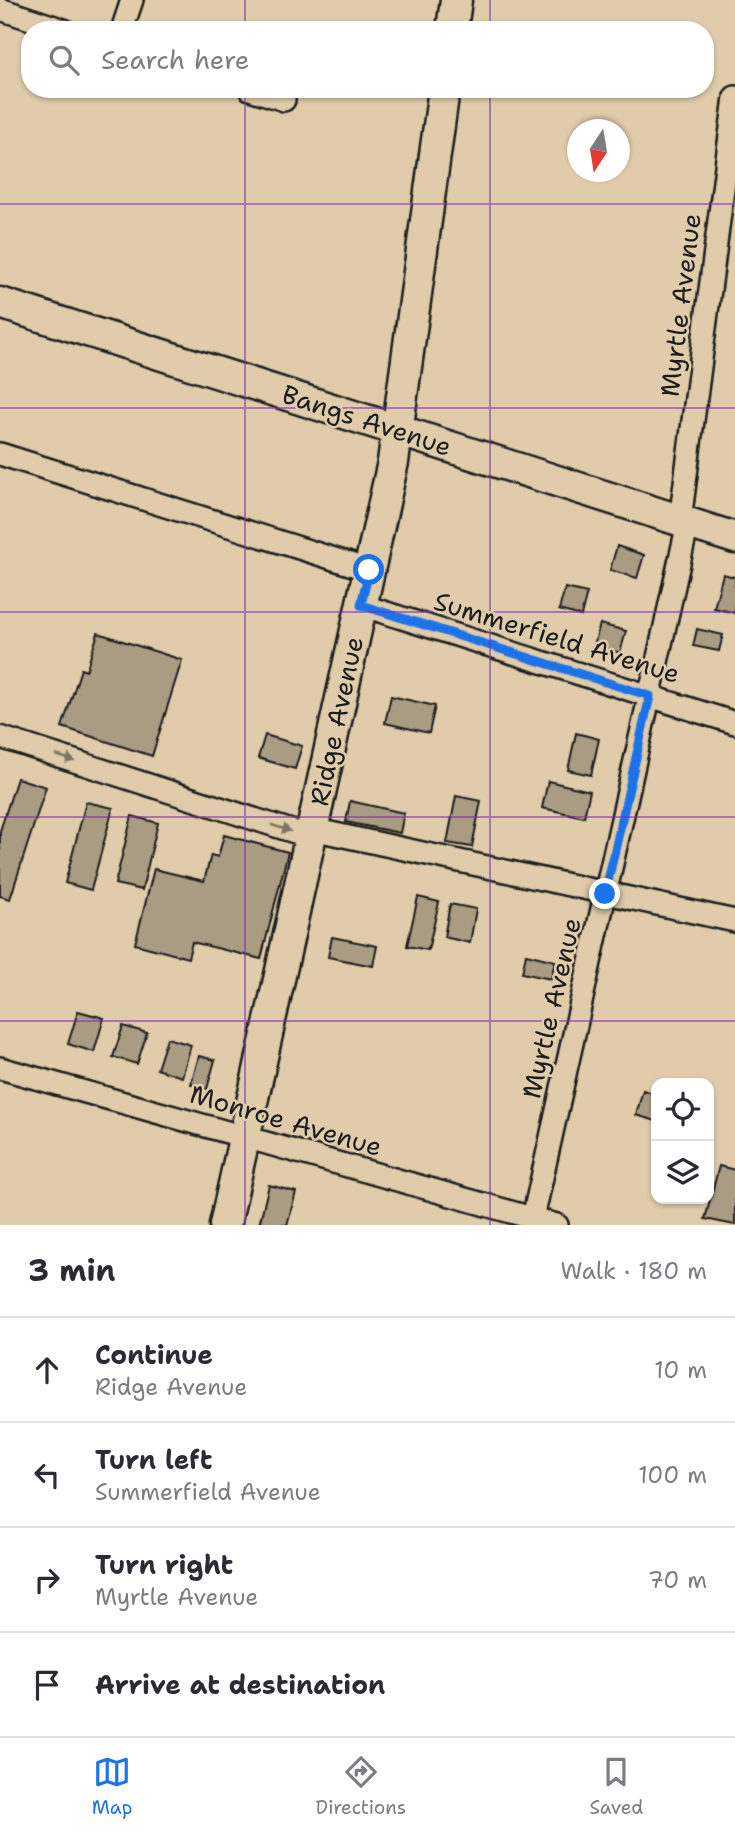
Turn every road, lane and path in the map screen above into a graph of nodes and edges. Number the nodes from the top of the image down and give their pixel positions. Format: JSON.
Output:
{"nodes":[{"id":1,"x":132,"y":0,"type":"edge"},
{"id":2,"x":456,"y":0,"type":"edge"},
{"id":3,"x":0,"y":9,"type":"edge"},
{"id":4,"x":37,"y":21,"type":"edge"},
{"id":5,"x":125,"y":21,"type":"edge"},
{"id":6,"x":453,"y":21,"type":"edge"},
{"id":7,"x":735,"y":97,"type":"edge"},
{"id":8,"x":278,"y":98,"type":"edge"},
{"id":9,"x":443,"y":98,"type":"edge"},
{"id":10,"x":284,"y":100,"type":"dead end"},
{"id":11,"x":0,"y":303,"type":"edge"},
{"id":12,"x":398,"y":430,"type":"junction"},
{"id":13,"x":0,"y":454,"type":"edge"},
{"id":14,"x":684,"y":522,"type":"junction"},
{"id":15,"x":735,"y":538,"type":"edge"},
{"id":16,"x":369,"y":570,"type":"junction"},
{"id":17,"x":361,"y":605,"type":"junction"},
{"id":18,"x":650,"y":696,"type":"junction"},
{"id":19,"x":735,"y":723,"type":"edge"},
{"id":20,"x":0,"y":737,"type":"edge"},
{"id":21,"x":311,"y":833,"type":"junction"},
{"id":22,"x":605,"y":894,"type":"junction"},
{"id":23,"x":735,"y":921,"type":"edge"},
{"id":24,"x":0,"y":1068,"type":"edge"},
{"id":25,"x":245,"y":1137,"type":"junction"},
{"id":26,"x":533,"y":1218,"type":"junction"},
{"id":27,"x":225,"y":1225,"type":"edge"},
{"id":28,"x":557,"y":1225,"type":"edge"}],
"edges":[{"from":1,"to":5,"type":"street"},
{"from":2,"to":6,"type":"street"},
{"from":3,"to":4,"type":"street"},
{"from":7,"to":14,"type":"street","name":"Myrtle Avenue"},
{"from":8,"to":10,"type":"street"},
{"from":9,"to":12,"type":"street","name":"Ridge Avenue"},
{"from":11,"to":12,"type":"street","name":"Bangs Avenue"},
{"from":12,"to":14,"type":"street","name":"Bangs Avenue"},
{"from":12,"to":16,"type":"street","name":"Ridge Avenue"},
{"from":13,"to":16,"type":"street"},
{"from":14,"to":15,"type":"street","name":"Bangs Avenue"},
{"from":14,"to":18,"type":"street","name":"Myrtle Avenue"},
{"from":16,"to":17,"type":"street","name":"Ridge Avenue"},
{"from":17,"to":18,"type":"street","name":"Summerfield Avenue"},
{"from":17,"to":21,"type":"street","name":"Ridge Avenue"},
{"from":18,"to":19,"type":"street","name":"Summerfield Avenue"},
{"from":18,"to":22,"type":"street","name":"Myrtle Avenue"},
{"from":20,"to":21,"type":"street","one_way":true},
{"from":21,"to":22,"type":"street"},
{"from":21,"to":25,"type":"street","name":"Ridge Avenue"},
{"from":22,"to":23,"type":"street"},
{"from":22,"to":26,"type":"street","name":"Myrtle Avenue"},
{"from":24,"to":25,"type":"street","name":"Monroe Avenue"},
{"from":25,"to":26,"type":"street","name":"Monroe Avenue"},
{"from":25,"to":27,"type":"street","name":"Ridge Avenue"},
{"from":26,"to":28,"type":"street","name":"Monroe Avenue"}]}
